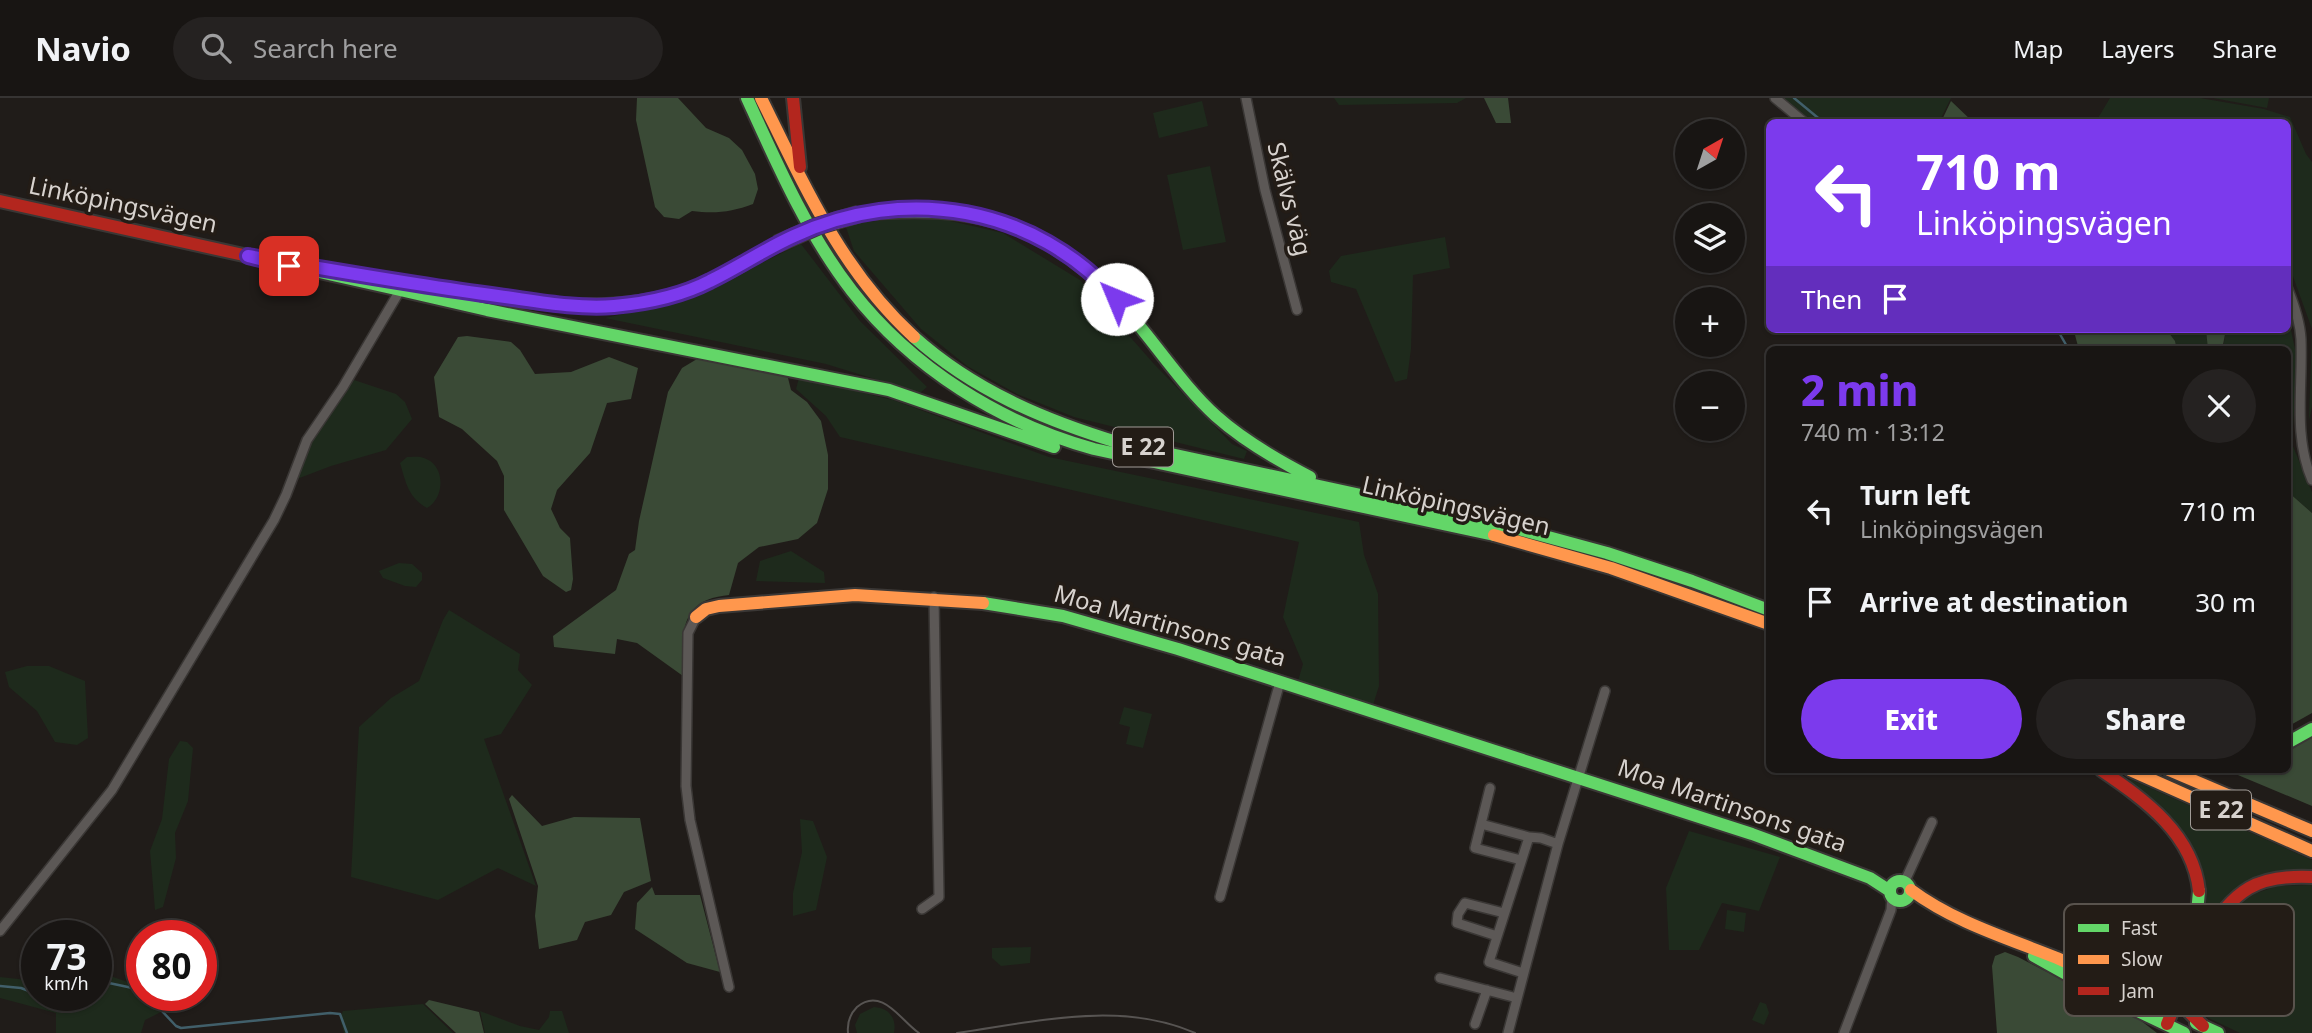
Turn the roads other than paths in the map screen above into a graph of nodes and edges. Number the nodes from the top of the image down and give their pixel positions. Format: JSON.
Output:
{"nodes":[{"id":1,"x":793,"y":98,"type":"edge"},
{"id":2,"x":1246,"y":98,"type":"edge"},
{"id":3,"x":1775,"y":98,"type":"edge"},
{"id":4,"x":751,"y":101,"type":"edge"},
{"id":5,"x":1800,"y":119,"type":"edge"},
{"id":6,"x":802,"y":181,"type":"junction"},
{"id":7,"x":0,"y":201,"type":"edge"},
{"id":8,"x":402,"y":286,"type":"junction"},
{"id":9,"x":2291,"y":298,"type":"edge"},
{"id":10,"x":1297,"y":310,"type":"dead end"},
{"id":11,"x":958,"y":380,"type":"junction"},
{"id":12,"x":1126,"y":457,"type":"junction"},
{"id":13,"x":2312,"y":480,"type":"edge"},
{"id":14,"x":1335,"y":489,"type":"junction"},
{"id":15,"x":934,"y":597,"type":"junction"},
{"id":16,"x":1766,"y":609,"type":"edge"},
{"id":17,"x":696,"y":617,"type":"joint"},
{"id":18,"x":1766,"y":623,"type":"edge"},
{"id":19,"x":1280,"y":682,"type":"junction"},
{"id":20,"x":1605,"y":691,"type":"dead end"},
{"id":21,"x":2312,"y":729,"type":"edge"},
{"id":22,"x":2291,"y":741,"type":"edge"},
{"id":23,"x":2105,"y":773,"type":"edge"},
{"id":24,"x":2137,"y":773,"type":"edge"},
{"id":25,"x":2176,"y":773,"type":"edge"},
{"id":26,"x":1579,"y":779,"type":"junction"},
{"id":27,"x":1490,"y":788,"type":"dead end"},
{"id":28,"x":1932,"y":822,"type":"dead end"},
{"id":29,"x":1481,"y":824,"type":"junction"},
{"id":30,"x":2312,"y":831,"type":"edge"},
{"id":31,"x":1529,"y":837,"type":"junction"},
{"id":32,"x":1558,"y":844,"type":"junction"},
{"id":33,"x":2312,"y":851,"type":"edge"},
{"id":34,"x":1521,"y":860,"type":"junction"},
{"id":35,"x":2312,"y":877,"type":"edge"},
{"id":36,"x":1899,"y":894,"type":"junction"},
{"id":37,"x":1220,"y":897,"type":"dead end"},
{"id":38,"x":2198,"y":904,"type":"edge"},
{"id":39,"x":2230,"y":904,"type":"edge"},
{"id":40,"x":922,"y":909,"type":"dead end"},
{"id":41,"x":1504,"y":913,"type":"junction"},
{"id":42,"x":0,"y":931,"type":"edge"},
{"id":43,"x":1497,"y":936,"type":"junction"},
{"id":44,"x":2064,"y":962,"type":"edge"},
{"id":45,"x":1523,"y":973,"type":"junction"},
{"id":46,"x":1440,"y":978,"type":"dead end"},
{"id":47,"x":729,"y":987,"type":"dead end"},
{"id":48,"x":1487,"y":990,"type":"junction"},
{"id":49,"x":1517,"y":998,"type":"junction"},
{"id":50,"x":2163,"y":1016,"type":"edge"},
{"id":51,"x":2165,"y":1016,"type":"edge"},
{"id":52,"x":2194,"y":1016,"type":"edge"},
{"id":53,"x":1475,"y":1024,"type":"dead end"},
{"id":54,"x":2211,"y":1030,"type":"edge"},
{"id":55,"x":1508,"y":1033,"type":"edge"},
{"id":56,"x":1844,"y":1033,"type":"edge"},
{"id":57,"x":2184,"y":1033,"type":"edge"}],
"edges":[{"from":1,"to":6,"type":"main road"},
{"from":2,"to":10,"type":"street","name":"Skälvs väg"},
{"from":3,"to":5,"type":"street"},
{"from":4,"to":6,"type":"main road"},
{"from":4,"to":11,"type":"main road","number":"E 22"},
{"from":6,"to":11,"type":"main road","number":"E 22"},
{"from":7,"to":8,"type":"main road","name":"Linköpingsvägen"},
{"from":8,"to":12,"type":"main road"},
{"from":8,"to":14,"type":"main road","bridge":true},
{"from":8,"to":42,"type":"street"},
{"from":9,"to":13,"type":"street"},
{"from":11,"to":12,"type":"main road","number":"E 22"},
{"from":11,"to":14,"type":"main road","number":"E 22"},
{"from":12,"to":18,"type":"main road","name":"Linköpingsvägen","number":"E 22"},
{"from":14,"to":16,"type":"main road","name":"Linköpingsvägen","number":"E 22"},
{"from":15,"to":17,"type":"main road","name":"Moa Martinsons gata"},
{"from":15,"to":19,"type":"main road","name":"Moa Martinsons gata"},
{"from":15,"to":40,"type":"street"},
{"from":17,"to":47,"type":"street"},
{"from":19,"to":26,"type":"main road","name":"Moa Martinsons gata"},
{"from":19,"to":37,"type":"street"},
{"from":20,"to":26,"type":"street","name":"Moa Martinsons gata"},
{"from":21,"to":22,"type":"main road"},
{"from":23,"to":38,"type":"main road"},
{"from":24,"to":33,"type":"main road","number":"E 22"},
{"from":25,"to":30,"type":"main road","number":"E 22"},
{"from":26,"to":32,"type":"street"},
{"from":26,"to":36,"type":"main road","name":"Moa Martinsons gata"},
{"from":27,"to":29,"type":"street"},
{"from":28,"to":36,"type":"street"},
{"from":29,"to":31,"type":"street"},
{"from":29,"to":34,"type":"street"},
{"from":31,"to":32,"type":"street"},
{"from":31,"to":34,"type":"street"},
{"from":32,"to":45,"type":"street"},
{"from":34,"to":41,"type":"street"},
{"from":35,"to":39,"type":"main road"},
{"from":36,"to":44,"type":"main road"},
{"from":36,"to":56,"type":"street"},
{"from":41,"to":43,"type":"street"},
{"from":41,"to":43,"type":"street"},
{"from":43,"to":45,"type":"street"},
{"from":45,"to":49,"type":"street"},
{"from":46,"to":48,"type":"street"},
{"from":48,"to":49,"type":"street"},
{"from":48,"to":53,"type":"street"},
{"from":49,"to":55,"type":"street"},
{"from":50,"to":57,"type":"main road"},
{"from":51,"to":54,"type":"main road"},
{"from":52,"to":54,"type":"main road"}]}
